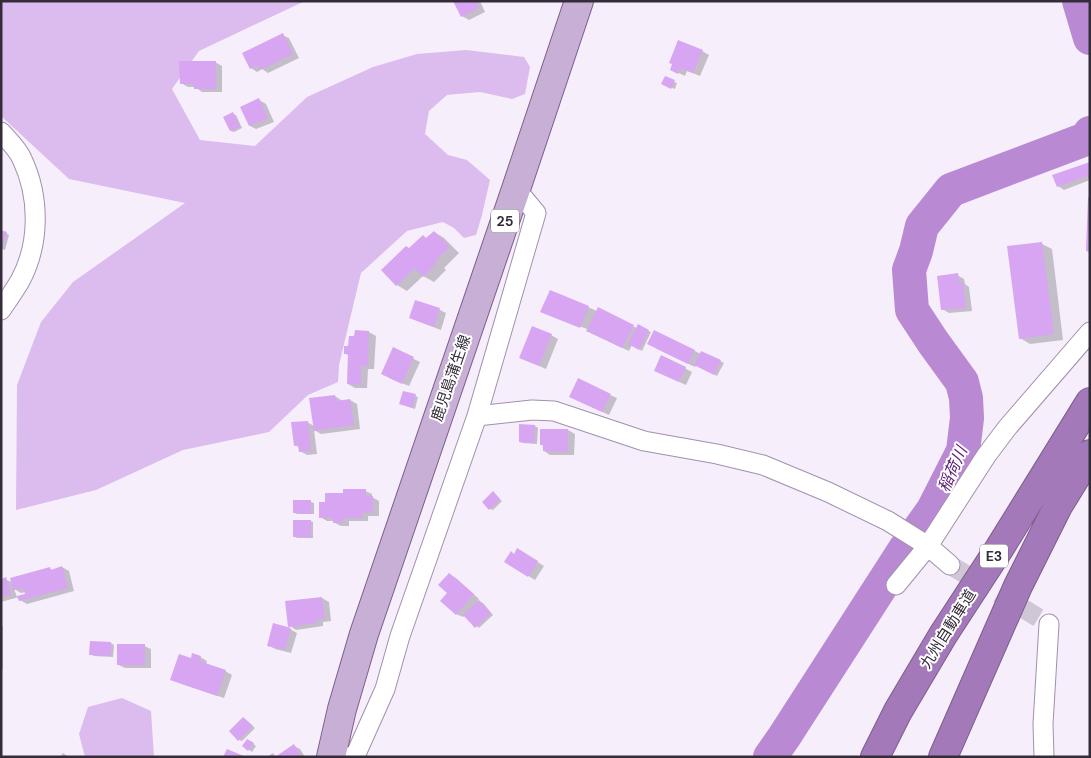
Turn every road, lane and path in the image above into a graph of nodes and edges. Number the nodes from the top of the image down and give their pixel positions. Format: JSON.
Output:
{"nodes":[{"id":1,"x":578,"y":1,"type":"edge"},
{"id":2,"x":1,"y":132,"type":"edge"},
{"id":3,"x":516,"y":189,"type":"junction"},
{"id":4,"x":1,"y":310,"type":"edge"},
{"id":5,"x":1090,"y":332,"type":"edge"},
{"id":6,"x":1090,"y":402,"type":"edge"},
{"id":7,"x":476,"y":416,"type":"junction"},
{"id":8,"x":1090,"y":454,"type":"edge"},
{"id":9,"x":928,"y":546,"type":"junction"},
{"id":10,"x":950,"y":564,"type":"tunnel mouth"},
{"id":11,"x":896,"y":585,"type":"dead end"},
{"id":12,"x":1049,"y":624,"type":"dead end"},
{"id":13,"x":331,"y":757,"type":"edge"},
{"id":14,"x":350,"y":757,"type":"edge"},
{"id":15,"x":875,"y":757,"type":"edge"},
{"id":16,"x":943,"y":757,"type":"edge"},
{"id":17,"x":1044,"y":757,"type":"edge"}],
"edges":[{"from":1,"to":3,"type":"main road","name":"鹿児島蒲生線","number":"25"},
{"from":2,"to":4,"type":"street"},
{"from":3,"to":7,"type":"street"},
{"from":3,"to":13,"type":"main road","name":"鹿児島蒲生線","number":"25"},
{"from":5,"to":9,"type":"street"},
{"from":6,"to":15,"type":"highway","name":"九州自動車道","number":"E3"},
{"from":7,"to":9,"type":"street"},
{"from":7,"to":14,"type":"street"},
{"from":8,"to":16,"type":"highway","number":"E3"},
{"from":9,"to":10,"type":"street"},
{"from":9,"to":11,"type":"street"},
{"from":12,"to":17,"type":"street"}]}
